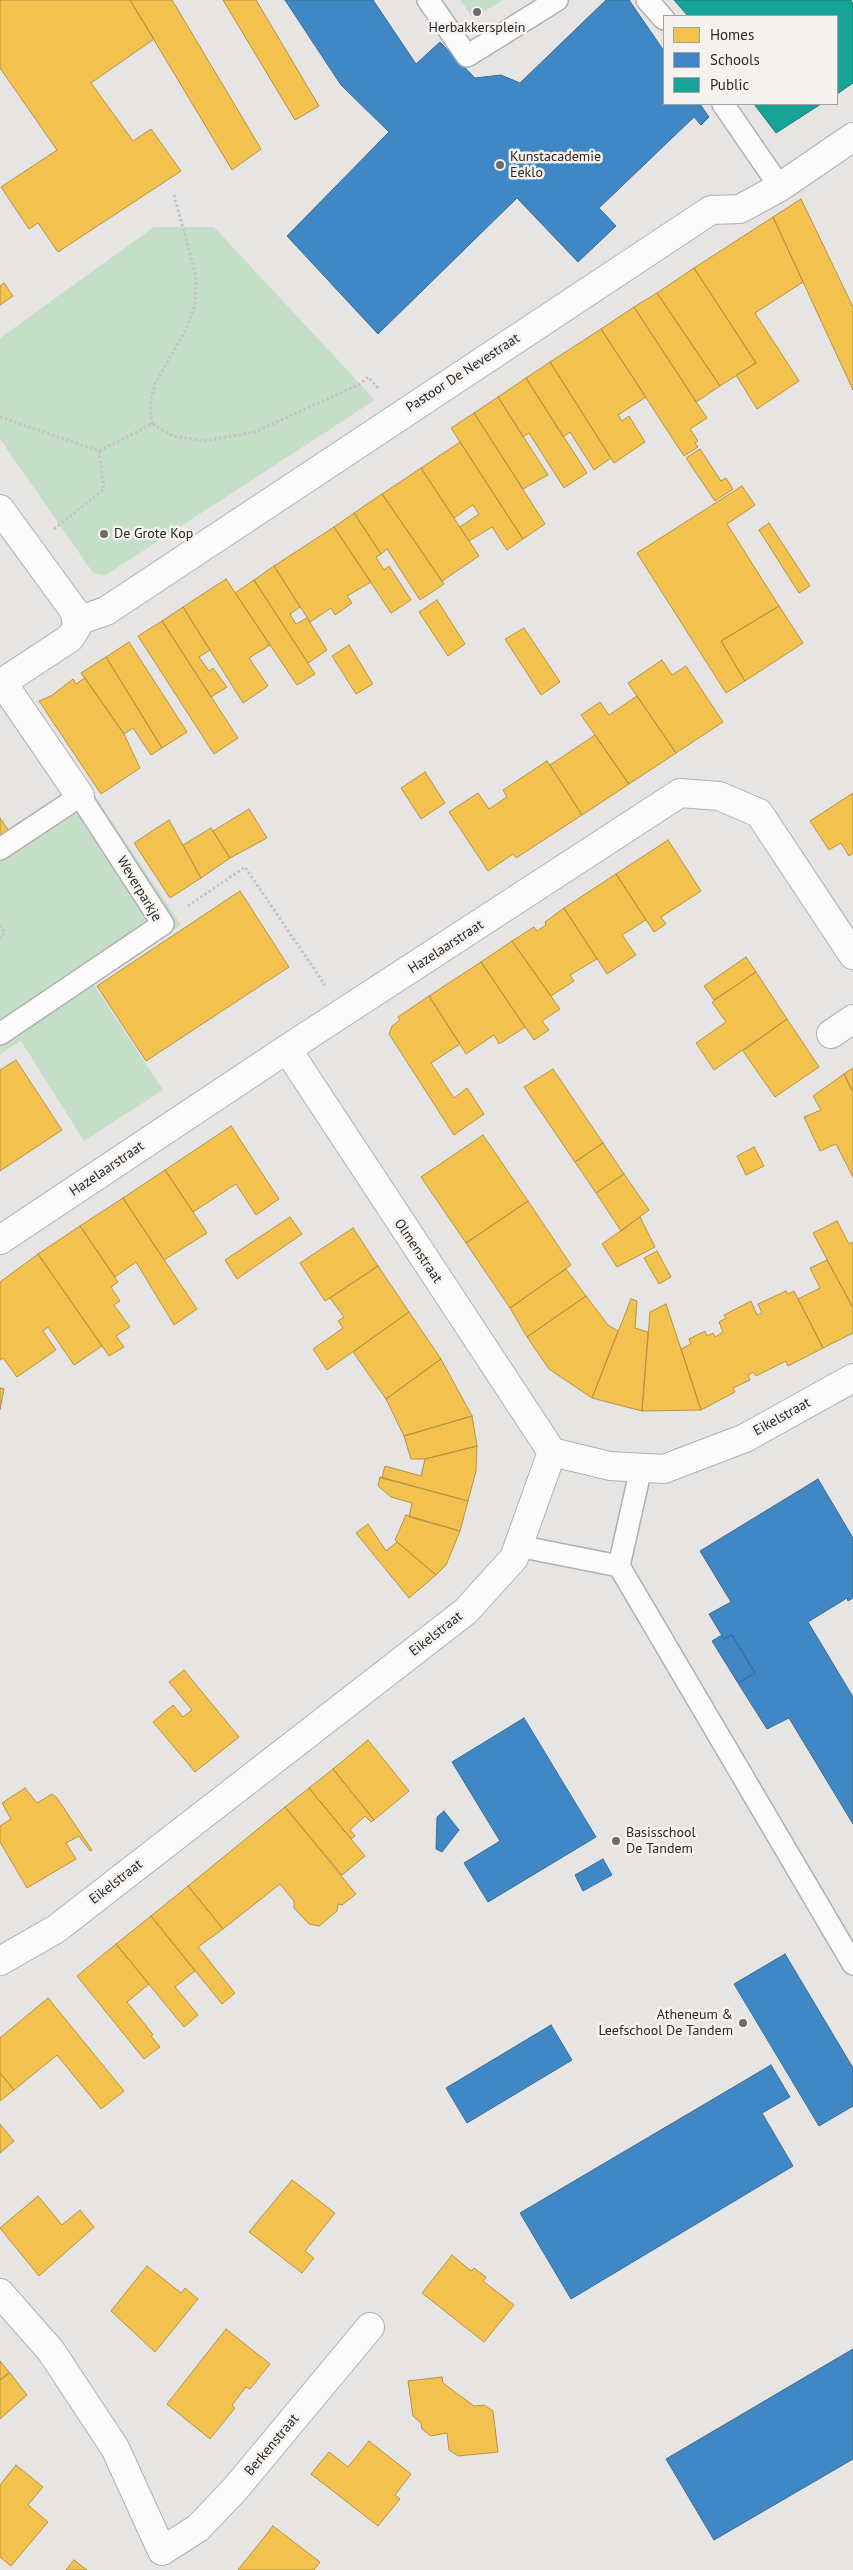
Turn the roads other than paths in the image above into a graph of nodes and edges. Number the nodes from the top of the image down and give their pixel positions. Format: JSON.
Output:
{"nodes":[{"id":1,"x":428,"y":0,"type":"edge"},
{"id":2,"x":557,"y":0,"type":"edge"},
{"id":3,"x":647,"y":0,"type":"edge"},
{"id":4,"x":663,"y":18,"type":"edge"},
{"id":5,"x":724,"y":105,"type":"edge"},
{"id":6,"x":853,"y":136,"type":"edge"},
{"id":7,"x":780,"y":187,"type":"junction"},
{"id":8,"x":0,"y":509,"type":"edge"},
{"id":9,"x":77,"y":621,"type":"junction"},
{"id":10,"x":1,"y":683,"type":"edge"},
{"id":11,"x":80,"y":796,"type":"junction"},
{"id":12,"x":0,"y":849,"type":"edge"},
{"id":13,"x":853,"y":955,"type":"edge"},
{"id":14,"x":0,"y":1034,"type":"edge"},
{"id":15,"x":287,"y":1049,"type":"junction"},
{"id":16,"x":0,"y":1240,"type":"edge"},
{"id":17,"x":853,"y":1378,"type":"edge"},
{"id":18,"x":552,"y":1452,"type":"junction"},
{"id":19,"x":641,"y":1468,"type":"junction"},
{"id":20,"x":518,"y":1546,"type":"junction"},
{"id":21,"x":618,"y":1566,"type":"junction"},
{"id":22,"x":0,"y":1961,"type":"edge"},
{"id":23,"x":853,"y":1964,"type":"edge"},
{"id":24,"x":0,"y":2293,"type":"edge"},
{"id":25,"x":370,"y":2327,"type":"dead end"},
{"id":26,"x":164,"y":2561,"type":"edge"}],
"edges":[{"from":1,"to":2,"type":"lane"},
{"from":3,"to":4,"type":"lane"},
{"from":5,"to":7,"type":"lane"},
{"from":6,"to":7,"type":"street","name":"Pastoor De Nevestraat"},
{"from":7,"to":9,"type":"street","name":"Pastoor De Nevestraat"},
{"from":8,"to":9,"type":"street"},
{"from":9,"to":10,"type":"street"},
{"from":10,"to":11,"type":"street"},
{"from":11,"to":12,"type":"lane"},
{"from":11,"to":14,"type":"lane","name":"Weverparkje"},
{"from":13,"to":15,"type":"street","name":"Hazelaarstraat"},
{"from":15,"to":16,"type":"street","name":"Hazelaarstraat"},
{"from":15,"to":18,"type":"street","name":"Olmenstraat"},
{"from":17,"to":19,"type":"street","name":"Eikelstraat"},
{"from":18,"to":19,"type":"street","name":"Eikelstraat"},
{"from":18,"to":20,"type":"street","name":"Eikelstraat"},
{"from":19,"to":21,"type":"lane"},
{"from":20,"to":21,"type":"lane"},
{"from":20,"to":22,"type":"street","name":"Eikelstraat"},
{"from":21,"to":23,"type":"lane"},
{"from":24,"to":26,"type":"street","name":"Berkenstraat"},
{"from":25,"to":26,"type":"street","name":"Berkenstraat"}]}
